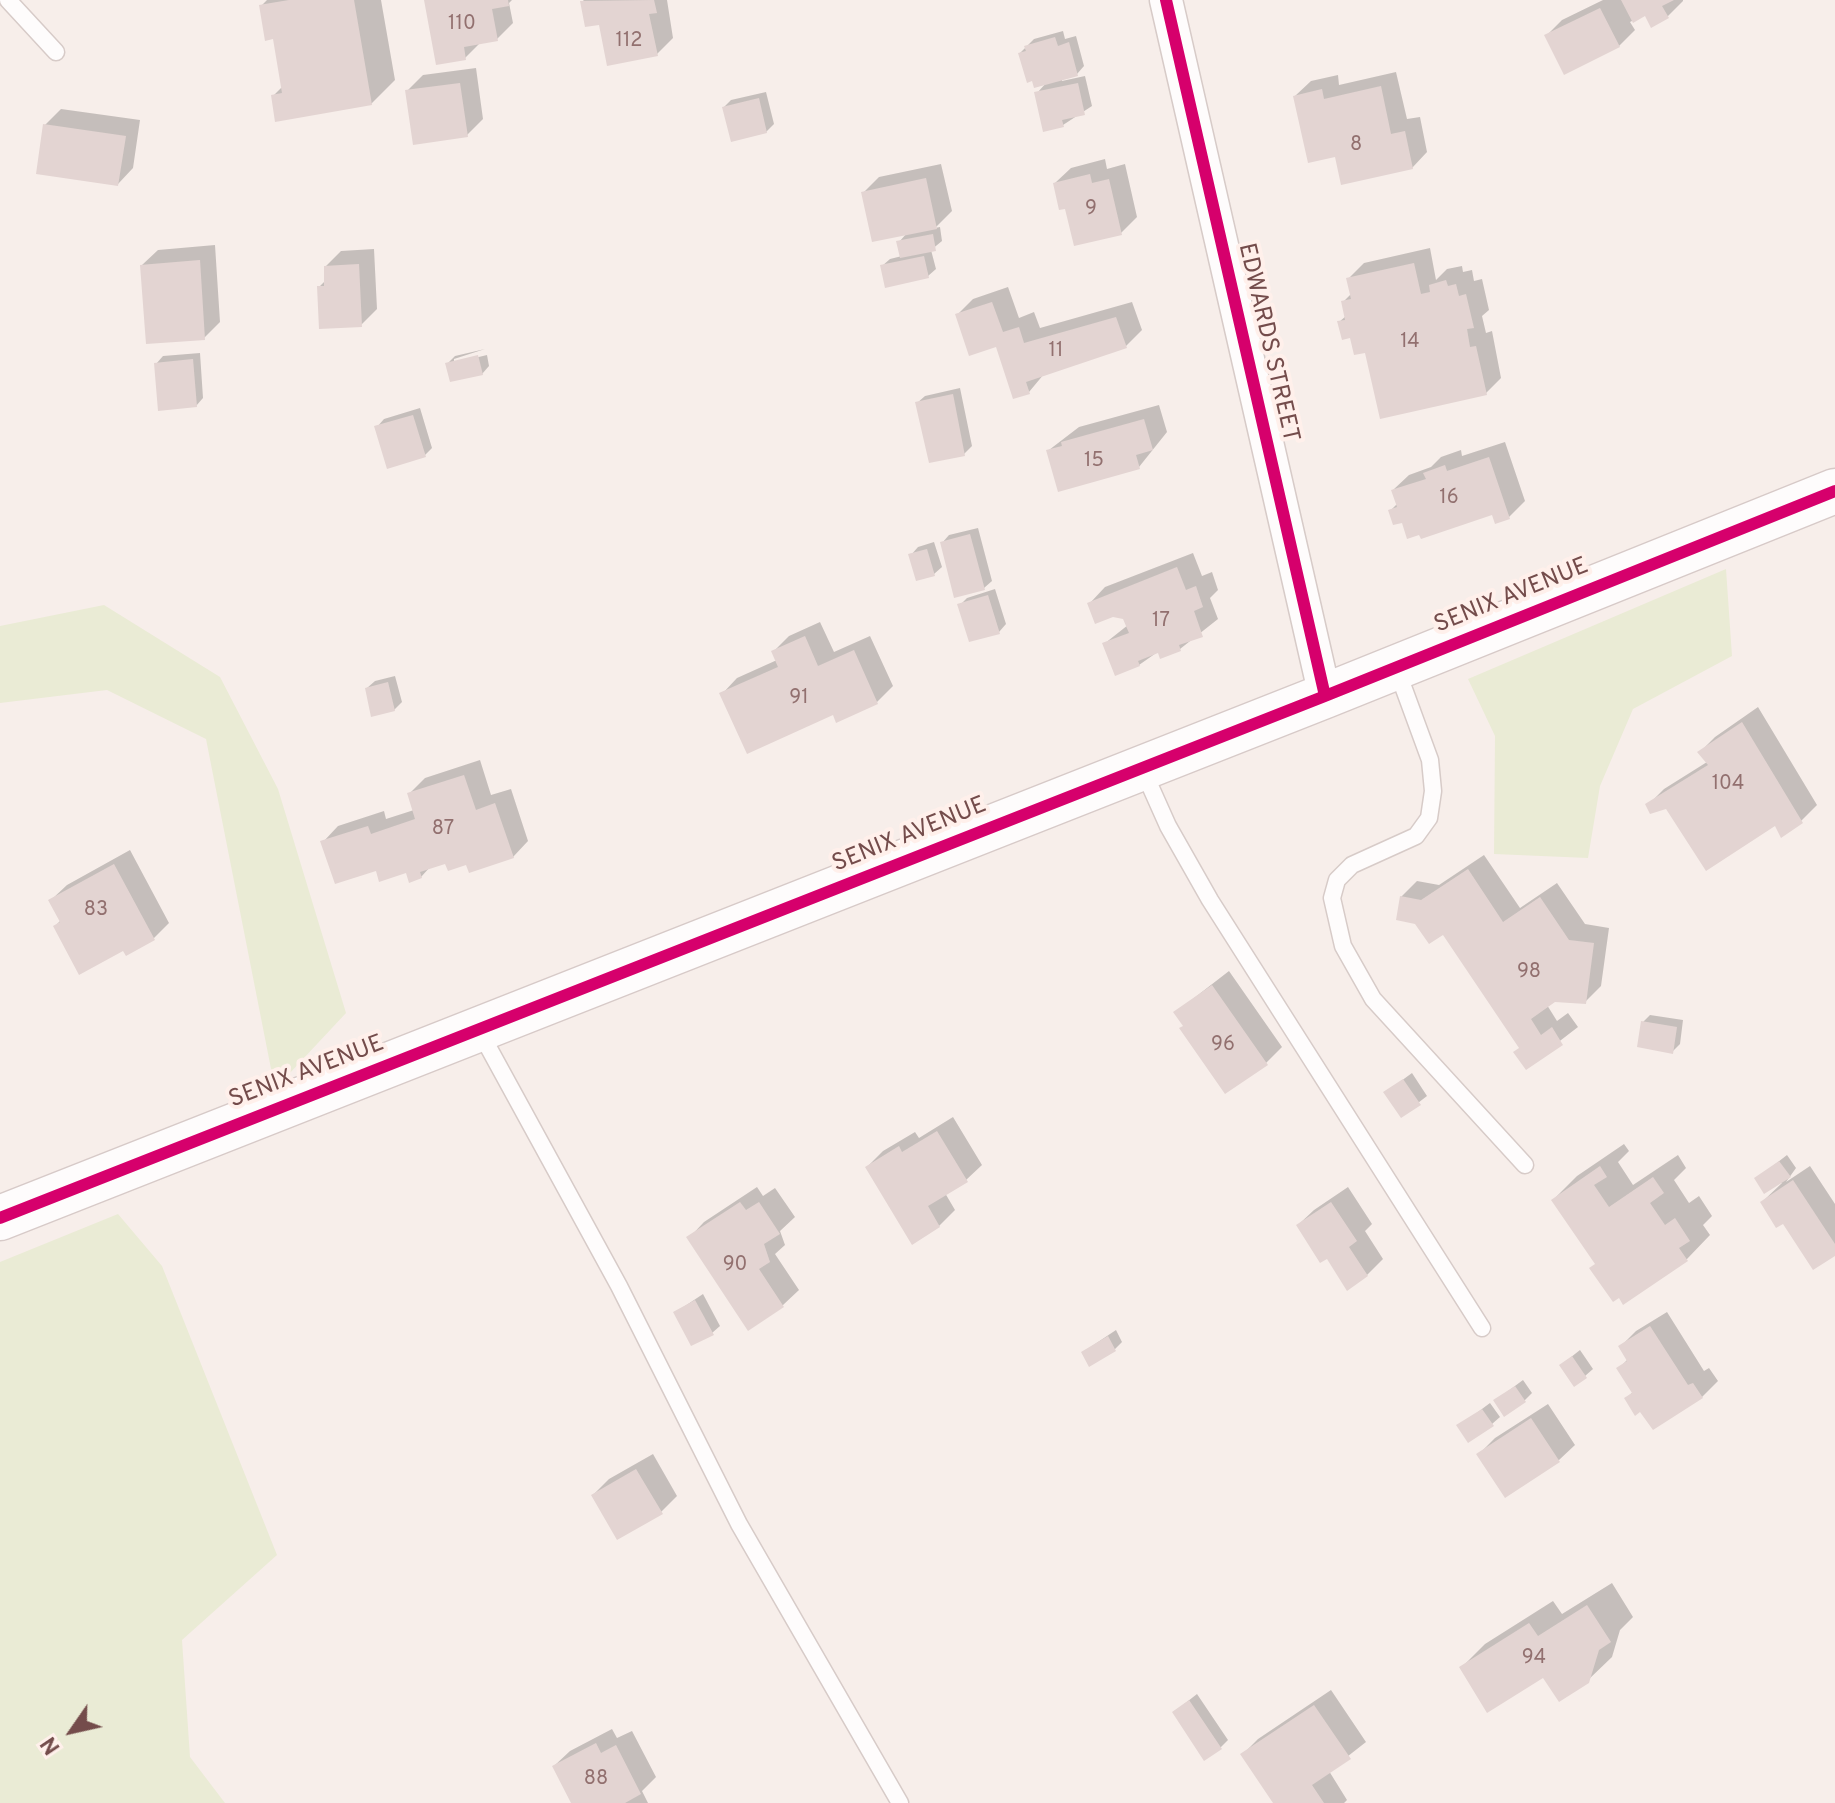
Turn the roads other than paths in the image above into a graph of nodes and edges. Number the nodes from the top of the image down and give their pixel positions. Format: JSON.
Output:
{"nodes":[{"id":1,"x":8,"y":0,"type":"edge"},
{"id":2,"x":1166,"y":0,"type":"edge"},
{"id":3,"x":56,"y":52,"type":"dead end"},
{"id":4,"x":1835,"y":491,"type":"edge"},
{"id":5,"x":1396,"y":668,"type":"junction"},
{"id":6,"x":1325,"y":696,"type":"junction"},
{"id":7,"x":1142,"y":769,"type":"junction"},
{"id":8,"x":479,"y":1030,"type":"junction"},
{"id":9,"x":1525,"y":1165,"type":"dead end"},
{"id":10,"x":0,"y":1218,"type":"edge"},
{"id":11,"x":1482,"y":1328,"type":"dead end"},
{"id":12,"x":900,"y":1803,"type":"edge"}],
"edges":[{"from":1,"to":3,"type":"lane"},
{"from":2,"to":6,"type":"street","name":"EDWARDS STREET"},
{"from":4,"to":5,"type":"street","name":"SENIX AVENUE"},
{"from":5,"to":6,"type":"street","name":"SENIX AVENUE"},
{"from":5,"to":9,"type":"lane"},
{"from":6,"to":7,"type":"street","name":"SENIX AVENUE"},
{"from":7,"to":8,"type":"street","name":"SENIX AVENUE"},
{"from":7,"to":11,"type":"lane"},
{"from":8,"to":10,"type":"street","name":"SENIX AVENUE"},
{"from":8,"to":12,"type":"lane"}]}
